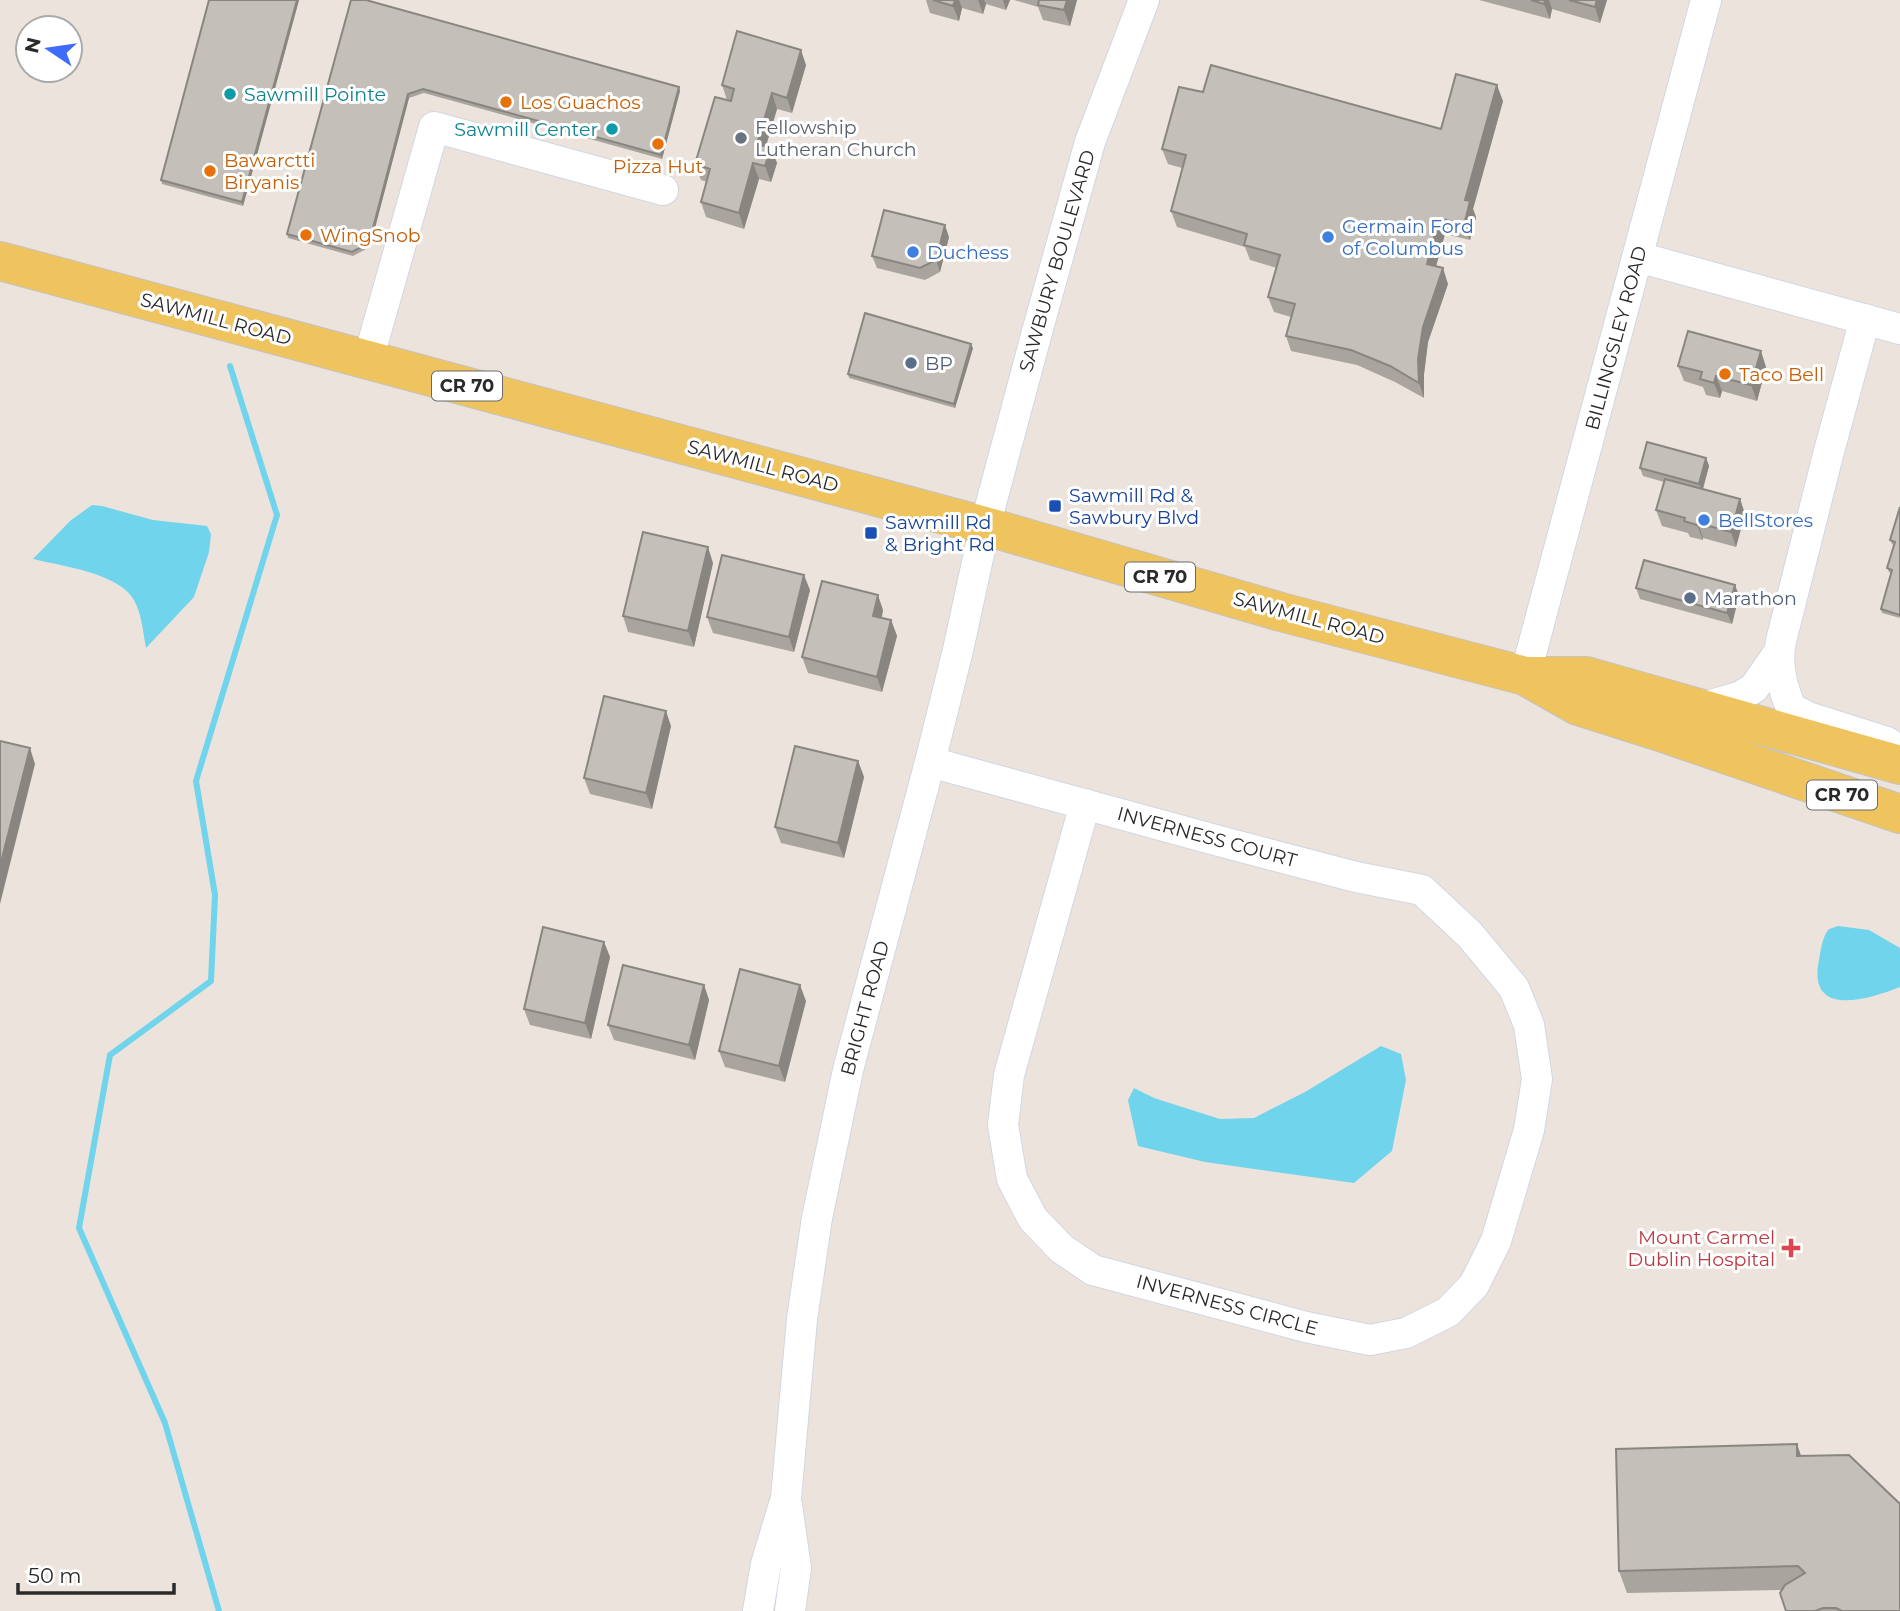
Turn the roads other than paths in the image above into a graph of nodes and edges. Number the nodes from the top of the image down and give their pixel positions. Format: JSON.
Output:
{"nodes":[{"id":1,"x":1144,"y":0,"type":"edge"},
{"id":2,"x":1706,"y":0,"type":"edge"},
{"id":3,"x":663,"y":190,"type":"dead end"},
{"id":4,"x":1638,"y":257,"type":"junction"},
{"id":5,"x":0,"y":261,"type":"edge"},
{"id":6,"x":1865,"y":319,"type":"junction"},
{"id":7,"x":1900,"y":329,"type":"edge"},
{"id":8,"x":368,"y":360,"type":"junction"},
{"id":9,"x":985,"y":526,"type":"junction"},
{"id":10,"x":1779,"y":652,"type":"junction"},
{"id":11,"x":1525,"y":676,"type":"junction"},
{"id":12,"x":1701,"y":708,"type":"junction"},
{"id":13,"x":1900,"y":754,"type":"edge"},
{"id":14,"x":930,"y":762,"type":"junction"},
{"id":15,"x":1900,"y":765,"type":"edge"},
{"id":16,"x":1085,"y":804,"type":"junction"},
{"id":17,"x":1900,"y":814,"type":"edge"},
{"id":18,"x":1470,"y":935,"type":"joint"},
{"id":19,"x":786,"y":1498,"type":"junction"},
{"id":20,"x":758,"y":1611,"type":"edge"},
{"id":21,"x":790,"y":1611,"type":"edge"}],
"edges":[{"from":1,"to":9,"type":"street","name":"SAWBURY BOULEVARD"},
{"from":2,"to":4,"type":"street","name":"BILLINGSLEY ROAD"},
{"from":3,"to":8,"type":"street"},
{"from":4,"to":6,"type":"street"},
{"from":4,"to":11,"type":"street","name":"BILLINGSLEY ROAD"},
{"from":5,"to":8,"type":"main road","name":"SAWMILL ROAD","number":"CR 70"},
{"from":6,"to":7,"type":"street"},
{"from":6,"to":10,"type":"street"},
{"from":8,"to":9,"type":"main road","name":"SAWMILL ROAD","number":"CR 70"},
{"from":9,"to":11,"type":"main road","name":"SAWMILL ROAD","number":"CR 70"},
{"from":9,"to":14,"type":"street","name":"BRIGHT ROAD"},
{"from":10,"to":12,"type":"street"},
{"from":10,"to":13,"type":"street"},
{"from":11,"to":12,"type":"main road","name":"SAWMILL ROAD","number":"CR 70"},
{"from":11,"to":17,"type":"main road","name":"SAWMILL ROAD","number":"CR 70"},
{"from":12,"to":15,"type":"main road","name":"SAWMILL ROAD","number":"CR 70"},
{"from":14,"to":16,"type":"street","name":"INVERNESS COURT"},
{"from":14,"to":19,"type":"street","name":"BRIGHT ROAD"},
{"from":16,"to":18,"type":"street","name":"INVERNESS COURT"},
{"from":16,"to":18,"type":"street","name":"INVERNESS CIRCLE"},
{"from":19,"to":20,"type":"street","name":"BRIGHT ROAD"},
{"from":19,"to":21,"type":"street","name":"BRIGHT ROAD"}]}
